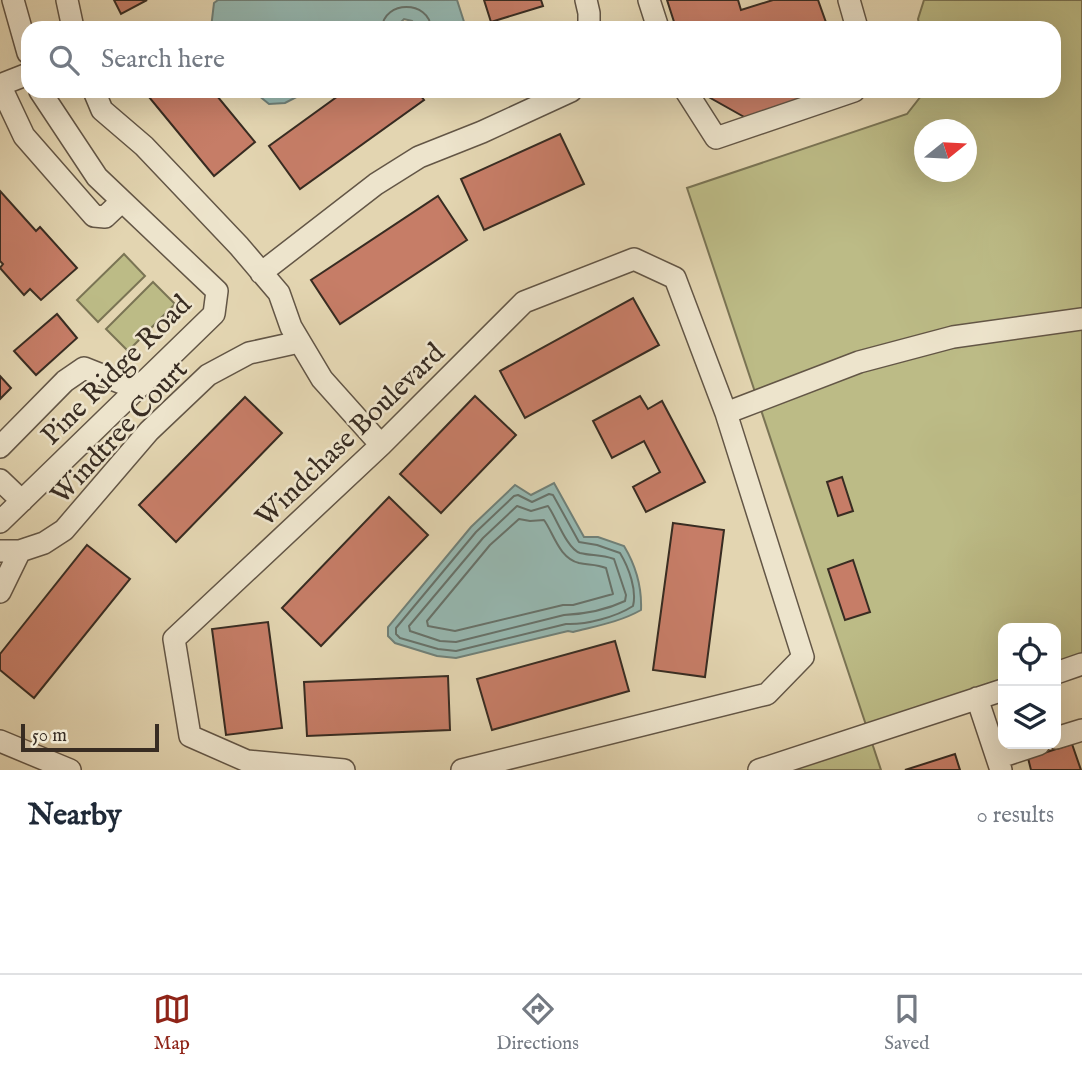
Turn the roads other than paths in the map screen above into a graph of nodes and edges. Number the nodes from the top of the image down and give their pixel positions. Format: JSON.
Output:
{"nodes":[{"id":1,"x":66,"y":0,"type":"edge"},
{"id":2,"x":586,"y":0,"type":"edge"},
{"id":3,"x":649,"y":0,"type":"edge"},
{"id":4,"x":849,"y":0,"type":"edge"},
{"id":5,"x":8,"y":4,"type":"edge"},
{"id":6,"x":71,"y":21,"type":"edge"},
{"id":7,"x":589,"y":21,"type":"edge"},
{"id":8,"x":656,"y":21,"type":"edge"},
{"id":9,"x":855,"y":21,"type":"edge"},
{"id":10,"x":21,"y":36,"type":"edge"},
{"id":11,"x":21,"y":77,"type":"edge"},
{"id":12,"x":0,"y":85,"type":"edge"},
{"id":13,"x":45,"y":98,"type":"edge"},
{"id":14,"x":97,"y":98,"type":"edge"},
{"id":15,"x":556,"y":98,"type":"edge"},
{"id":16,"x":690,"y":98,"type":"edge"},
{"id":17,"x":833,"y":98,"type":"edge"},
{"id":18,"x":122,"y":201,"type":"junction"},
{"id":19,"x":261,"y":273,"type":"junction"},
{"id":20,"x":1082,"y":318,"type":"edge"},
{"id":21,"x":299,"y":342,"type":"junction"},
{"id":22,"x":137,"y":389,"type":"junction"},
{"id":23,"x":726,"y":413,"type":"junction"},
{"id":24,"x":380,"y":445,"type":"junction"},
{"id":25,"x":0,"y":447,"type":"edge"},
{"id":26,"x":0,"y":480,"type":"edge"},
{"id":27,"x":22,"y":501,"type":"junction"},
{"id":28,"x":0,"y":522,"type":"edge"},
{"id":29,"x":10,"y":551,"type":"edge"},
{"id":30,"x":0,"y":592,"type":"edge"},
{"id":31,"x":1082,"y":664,"type":"edge"},
{"id":32,"x":1061,"y":671,"type":"edge"},
{"id":33,"x":998,"y":692,"type":"edge"},
{"id":34,"x":977,"y":698,"type":"junction"},
{"id":35,"x":1082,"y":730,"type":"edge"},
{"id":36,"x":1061,"y":736,"type":"edge"},
{"id":37,"x":0,"y":741,"type":"edge"},
{"id":38,"x":1030,"y":749,"type":"edge"},
{"id":39,"x":999,"y":764,"type":"edge"},
{"id":40,"x":70,"y":770,"type":"edge"},
{"id":41,"x":344,"y":770,"type":"edge"},
{"id":42,"x":462,"y":770,"type":"edge"},
{"id":43,"x":759,"y":770,"type":"edge"}],
"edges":[{"from":1,"to":6,"type":"street"},
{"from":2,"to":7,"type":"street"},
{"from":3,"to":8,"type":"street"},
{"from":4,"to":9,"type":"street"},
{"from":5,"to":10,"type":"street"},
{"from":11,"to":12,"type":"street"},
{"from":12,"to":18,"type":"street"},
{"from":13,"to":18,"type":"street","name":"Pine Ridge Road"},
{"from":14,"to":19,"type":"street"},
{"from":15,"to":19,"type":"street"},
{"from":16,"to":17,"type":"street"},
{"from":18,"to":22,"type":"street","name":"Pine Ridge Road"},
{"from":19,"to":21,"type":"street"},
{"from":20,"to":23,"type":"street"},
{"from":21,"to":24,"type":"street"},
{"from":21,"to":29,"type":"street","name":"Windtree Court"},
{"from":22,"to":25,"type":"street"},
{"from":22,"to":27,"type":"street","name":"Pine Ridge Road"},
{"from":23,"to":24,"type":"street","name":"Windchase Boulevard"},
{"from":23,"to":42,"type":"street","name":"Windchase Boulevard"},
{"from":24,"to":41,"type":"street","name":"Windchase Boulevard"},
{"from":26,"to":27,"type":"street"},
{"from":27,"to":28,"type":"street","name":"Pine Ridge Road"},
{"from":29,"to":30,"type":"street","name":"Windtree Court"},
{"from":31,"to":32,"type":"street"},
{"from":33,"to":34,"type":"street"},
{"from":34,"to":39,"type":"street"},
{"from":34,"to":43,"type":"street"},
{"from":35,"to":36,"type":"street"},
{"from":37,"to":40,"type":"street"},
{"from":38,"to":39,"type":"street"}]}
